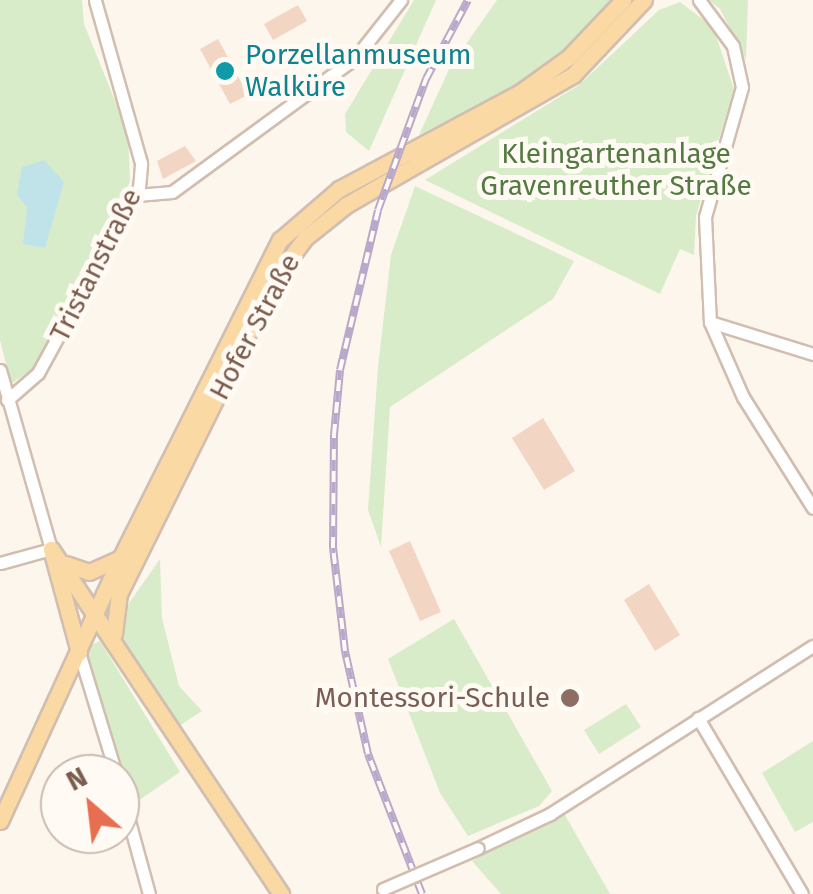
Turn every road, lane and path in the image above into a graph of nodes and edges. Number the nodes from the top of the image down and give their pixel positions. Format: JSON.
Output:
{"nodes":[{"id":1,"x":95,"y":0,"type":"edge"},
{"id":2,"x":402,"y":0,"type":"edge"},
{"id":3,"x":623,"y":0,"type":"edge"},
{"id":4,"x":658,"y":0,"type":"edge"},
{"id":5,"x":699,"y":0,"type":"edge"},
{"id":6,"x":640,"y":6,"type":"edge"},
{"id":7,"x":137,"y":195,"type":"junction"},
{"id":8,"x":710,"y":322,"type":"junction"},
{"id":9,"x":813,"y":354,"type":"edge"},
{"id":10,"x":0,"y":370,"type":"edge"},
{"id":11,"x":4,"y":400,"type":"edge"},
{"id":12,"x":813,"y":508,"type":"edge"},
{"id":13,"x":51,"y":549,"type":"junction"},
{"id":14,"x":120,"y":557,"type":"junction"},
{"id":15,"x":0,"y":562,"type":"edge"},
{"id":16,"x":66,"y":564,"type":"junction"},
{"id":17,"x":84,"y":590,"type":"junction"},
{"id":18,"x":62,"y":591,"type":"junction"},
{"id":19,"x":98,"y":608,"type":"junction"},
{"id":20,"x":114,"y":634,"type":"junction"},
{"id":21,"x":813,"y":646,"type":"edge"},
{"id":22,"x":78,"y":652,"type":"junction"},
{"id":23,"x":698,"y":718,"type":"junction"},
{"id":24,"x":110,"y":754,"type":"edge"},
{"id":25,"x":0,"y":821,"type":"edge"},
{"id":26,"x":139,"y":854,"type":"edge"},
{"id":27,"x":381,"y":892,"type":"edge"},
{"id":28,"x":150,"y":894,"type":"edge"},
{"id":29,"x":282,"y":894,"type":"edge"},
{"id":30,"x":802,"y":894,"type":"edge"}],
"edges":[{"from":1,"to":7,"type":"street","name":"Tristanstraße"},
{"from":2,"to":7,"type":"street"},
{"from":3,"to":14,"type":"main road","name":"Hofer Straße"},
{"from":4,"to":6,"type":"main road","name":"Hofer Straße"},
{"from":5,"to":8,"type":"street"},
{"from":6,"to":20,"type":"main road","name":"Hofer Straße"},
{"from":7,"to":11,"type":"street","name":"Tristanstraße"},
{"from":8,"to":9,"type":"street"},
{"from":8,"to":12,"type":"street"},
{"from":10,"to":11,"type":"street"},
{"from":11,"to":13,"type":"street"},
{"from":13,"to":15,"type":"street"},
{"from":13,"to":16,"type":"main road"},
{"from":13,"to":18,"type":"main road"},
{"from":14,"to":16,"type":"main road"},
{"from":14,"to":19,"type":"main road","name":"Hofer Straße"},
{"from":16,"to":17,"type":"main road"},
{"from":17,"to":18,"type":"main road"},
{"from":17,"to":19,"type":"main road"},
{"from":18,"to":22,"type":"main road"},
{"from":19,"to":20,"type":"main road"},
{"from":19,"to":22,"type":"main road","name":"Hofer Straße"},
{"from":20,"to":29,"type":"main road"},
{"from":21,"to":23,"type":"street"},
{"from":22,"to":24,"type":"street"},
{"from":22,"to":25,"type":"main road","name":"Hofer Straße"},
{"from":23,"to":27,"type":"street","bridge":true},
{"from":23,"to":30,"type":"street"},
{"from":26,"to":28,"type":"street"}]}
